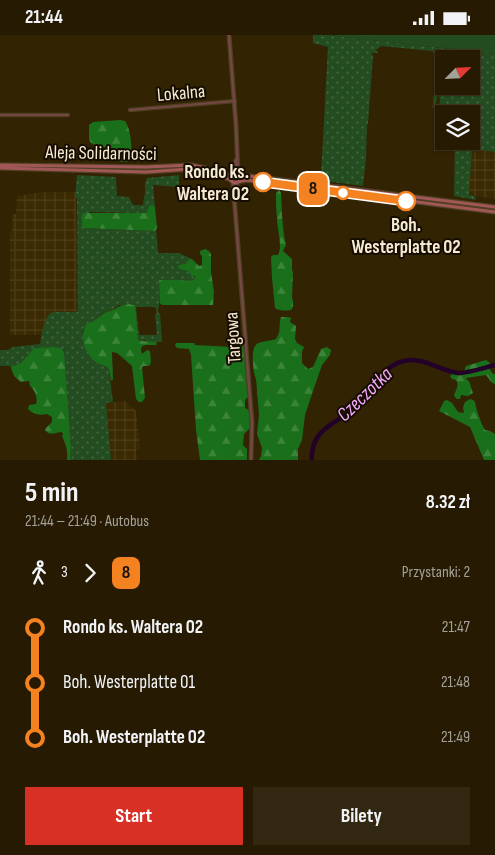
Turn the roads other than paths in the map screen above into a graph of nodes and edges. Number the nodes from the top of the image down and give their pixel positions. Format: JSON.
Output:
{"nodes":[{"id":1,"x":229,"y":35,"type":"edge"},
{"id":2,"x":235,"y":101,"type":"junction"},
{"id":3,"x":130,"y":110,"type":"dead end"},
{"id":4,"x":0,"y":115,"type":"edge"},
{"id":5,"x":68,"y":115,"type":"dead end"},
{"id":6,"x":238,"y":149,"type":"junction"},
{"id":7,"x":0,"y":166,"type":"edge"},
{"id":8,"x":238,"y":172,"type":"junction"},
{"id":9,"x":232,"y":173,"type":"junction"},
{"id":10,"x":242,"y":175,"type":"junction"},
{"id":11,"x":230,"y":179,"type":"junction"},
{"id":12,"x":237,"y":182,"type":"junction"},
{"id":13,"x":495,"y":207,"type":"edge"},
{"id":14,"x":495,"y":211,"type":"edge"},
{"id":15,"x":251,"y":460,"type":"edge"}],
"edges":[{"from":1,"to":2,"type":"street"},
{"from":2,"to":3,"type":"street","name":"Lokalna"},
{"from":2,"to":6,"type":"street"},
{"from":4,"to":5,"type":"street"},
{"from":6,"to":8,"type":"street"},
{"from":6,"to":9,"type":"street"},
{"from":7,"to":9,"type":"main road","name":"Aleja Solidarności"},
{"from":7,"to":11,"type":"main road","name":"Aleja Solidarności"},
{"from":8,"to":9,"type":"main road","name":"Aleja Solidarności"},
{"from":8,"to":10,"type":"main road"},
{"from":9,"to":11,"type":"main road"},
{"from":10,"to":12,"type":"main road"},
{"from":10,"to":13,"type":"main road"},
{"from":11,"to":12,"type":"main road"},
{"from":12,"to":14,"type":"main road"},
{"from":12,"to":15,"type":"street","name":"Targowa"}]}
